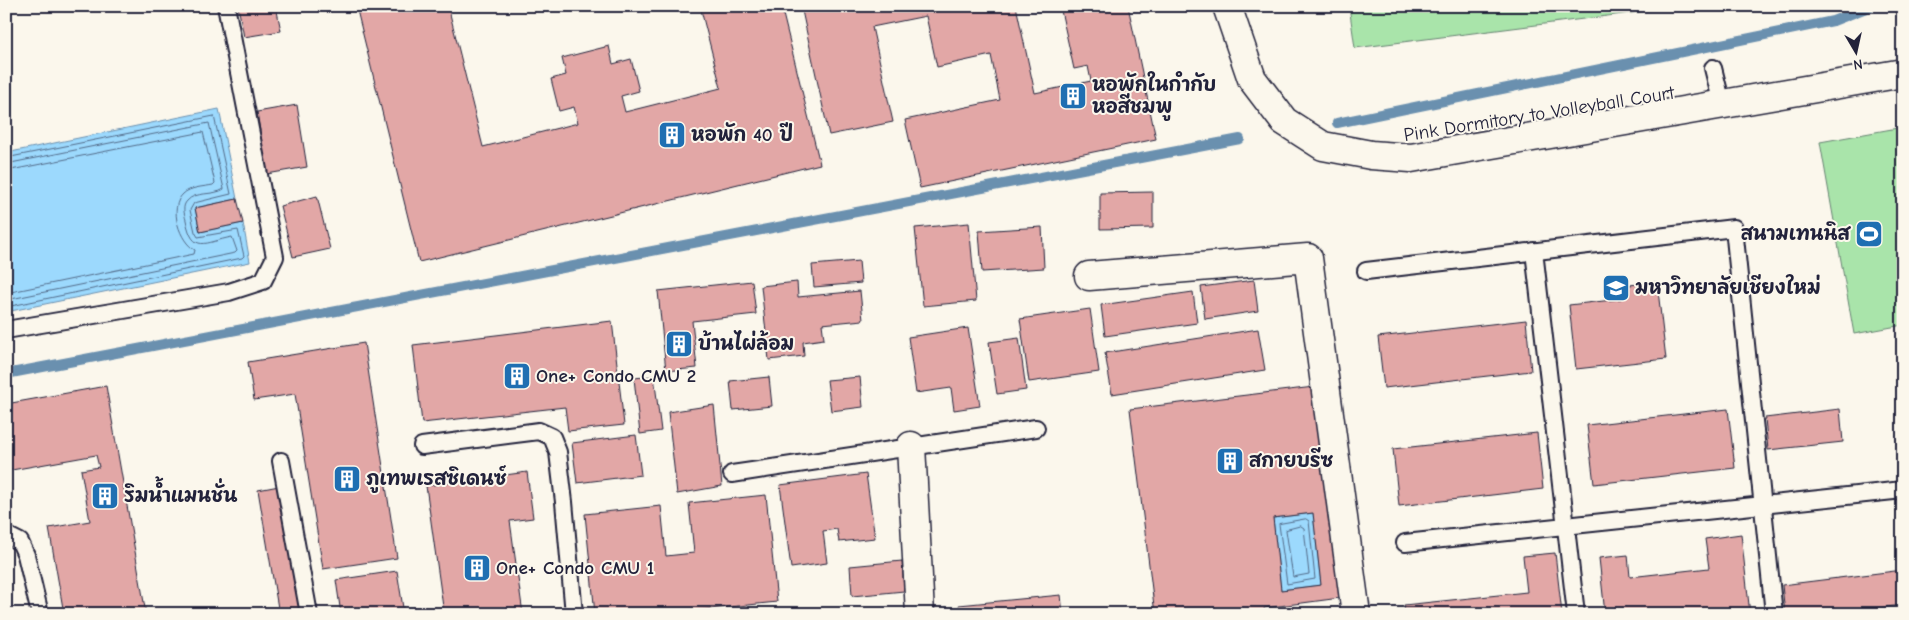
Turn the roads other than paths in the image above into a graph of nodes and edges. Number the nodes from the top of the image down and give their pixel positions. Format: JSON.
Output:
{"nodes":[{"id":1,"x":226,"y":6,"type":"edge"},
{"id":2,"x":1226,"y":6,"type":"edge"},
{"id":3,"x":1714,"y":68,"type":"dead end"},
{"id":4,"x":1903,"y":73,"type":"edge"},
{"id":5,"x":1722,"y":104,"type":"junction"},
{"id":6,"x":1534,"y":250,"type":"junction"},
{"id":7,"x":1366,"y":271,"type":"dead end"},
{"id":8,"x":1089,"y":276,"type":"dead end"},
{"id":9,"x":6,"y":330,"type":"edge"},
{"id":10,"x":1036,"y":428,"type":"dead end"},
{"id":11,"x":422,"y":446,"type":"dead end"},
{"id":12,"x":912,"y":446,"type":"junction"},
{"id":13,"x":281,"y":461,"type":"dead end"},
{"id":14,"x":732,"y":474,"type":"dead end"},
{"id":15,"x":1903,"y":490,"type":"edge"},
{"id":16,"x":1763,"y":506,"type":"junction"},
{"id":17,"x":1566,"y":527,"type":"junction"},
{"id":18,"x":6,"y":535,"type":"edge"},
{"id":19,"x":1405,"y":544,"type":"dead end"},
{"id":20,"x":40,"y":614,"type":"edge"},
{"id":21,"x":309,"y":614,"type":"edge"},
{"id":22,"x":574,"y":614,"type":"edge"},
{"id":23,"x":920,"y":614,"type":"edge"},
{"id":24,"x":1356,"y":614,"type":"edge"},
{"id":25,"x":1576,"y":614,"type":"edge"},
{"id":26,"x":1774,"y":614,"type":"edge"}],
"edges":[{"from":1,"to":9,"type":"lane"},
{"from":2,"to":5,"type":"lane","name":"Pink Dormitory to Volleyball Court"},
{"from":3,"to":5,"type":"lane"},
{"from":4,"to":5,"type":"street"},
{"from":6,"to":7,"type":"lane"},
{"from":6,"to":16,"type":"lane"},
{"from":6,"to":17,"type":"lane"},
{"from":8,"to":24,"type":"street"},
{"from":10,"to":12,"type":"lane"},
{"from":11,"to":22,"type":"lane"},
{"from":12,"to":14,"type":"lane"},
{"from":12,"to":23,"type":"street"},
{"from":13,"to":21,"type":"lane"},
{"from":15,"to":16,"type":"lane"},
{"from":16,"to":17,"type":"lane"},
{"from":16,"to":26,"type":"lane"},
{"from":17,"to":19,"type":"lane"},
{"from":17,"to":25,"type":"lane"},
{"from":18,"to":20,"type":"lane"}]}
